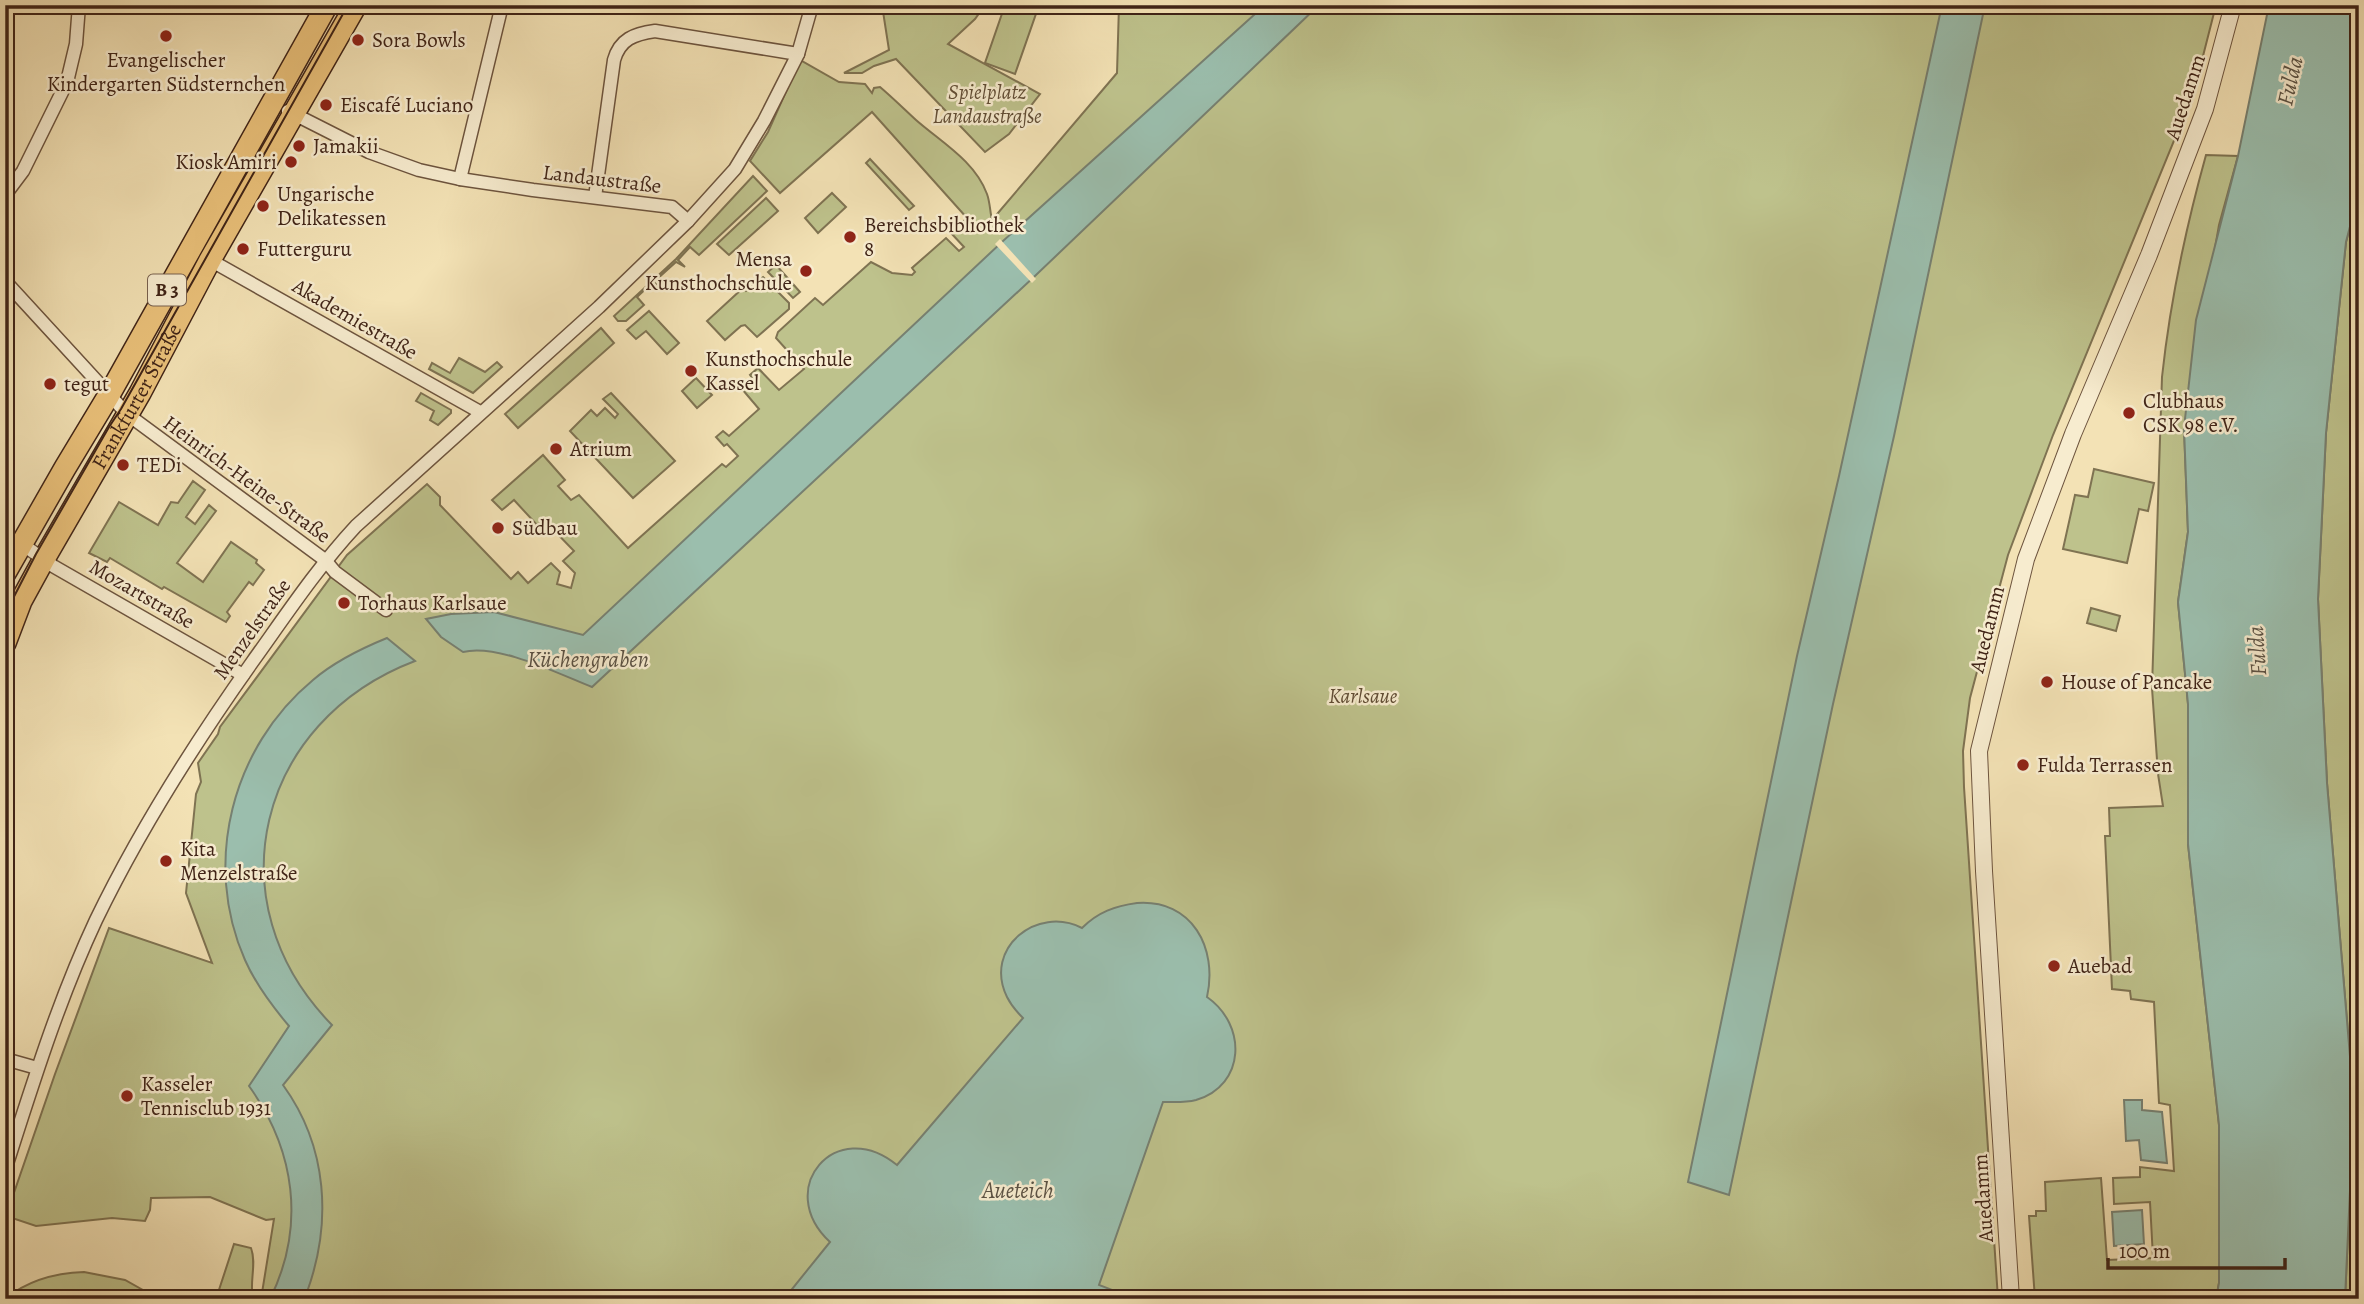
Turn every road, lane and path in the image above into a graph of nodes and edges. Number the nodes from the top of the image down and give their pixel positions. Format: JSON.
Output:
{"nodes":[{"id":1,"x":79,"y":5,"type":"edge"},
{"id":2,"x":327,"y":5,"type":"edge"},
{"id":3,"x":356,"y":5,"type":"edge"},
{"id":4,"x":502,"y":5,"type":"edge"},
{"id":5,"x":812,"y":5,"type":"edge"},
{"id":6,"x":2233,"y":5,"type":"edge"},
{"id":7,"x":798,"y":54,"type":"junction"},
{"id":8,"x":273,"y":102,"type":"junction"},
{"id":9,"x":295,"y":115,"type":"junction"},
{"id":10,"x":460,"y":179,"type":"junction"},
{"id":11,"x":5,"y":195,"type":"edge"},
{"id":12,"x":595,"y":197,"type":"junction"},
{"id":13,"x":688,"y":221,"type":"junction"},
{"id":14,"x":210,"y":260,"type":"junction"},
{"id":15,"x":5,"y":281,"type":"edge"},
{"id":16,"x":109,"y":395,"type":"junction"},
{"id":17,"x":480,"y":412,"type":"junction"},
{"id":18,"x":127,"y":414,"type":"junction"},
{"id":19,"x":22,"y":544,"type":"junction"},
{"id":20,"x":44,"y":559,"type":"junction"},
{"id":21,"x":325,"y":559,"type":"junction"},
{"id":22,"x":5,"y":573,"type":"edge"},
{"id":23,"x":386,"y":610,"type":"dead end"},
{"id":24,"x":5,"y":643,"type":"edge"},
{"id":25,"x":243,"y":675,"type":"junction"},
{"id":26,"x":5,"y":1059,"type":"edge"},
{"id":27,"x":37,"y":1068,"type":"junction"},
{"id":28,"x":5,"y":1170,"type":"edge"},
{"id":29,"x":2011,"y":1299,"type":"edge"}],
"edges":[{"from":1,"to":11,"type":"street"},
{"from":2,"to":8,"type":"main road","name":"Frankfurter Straße","number":"B 3"},
{"from":3,"to":9,"type":"main road","name":"Frankfurter Straße","number":"B 3"},
{"from":4,"to":10,"type":"street"},
{"from":5,"to":7,"type":"street"},
{"from":6,"to":29,"type":"street","name":"Auedamm"},
{"from":7,"to":12,"type":"street"},
{"from":7,"to":13,"type":"street"},
{"from":8,"to":9,"type":"street","name":"Landaustraße"},
{"from":8,"to":16,"type":"main road","name":"Frankfurter Straße","number":"B 3"},
{"from":9,"to":10,"type":"street","name":"Landaustraße"},
{"from":9,"to":14,"type":"main road","name":"Frankfurter Straße","number":"B 3"},
{"from":10,"to":12,"type":"street","name":"Landaustraße"},
{"from":12,"to":13,"type":"street","name":"Landaustraße"},
{"from":13,"to":17,"type":"street","name":"Menzelstraße"},
{"from":14,"to":17,"type":"street","name":"Akademiestraße"},
{"from":14,"to":18,"type":"main road","name":"Frankfurter Straße","number":"B 3"},
{"from":15,"to":16,"type":"street","name":"Heinrich-Heine-Straße"},
{"from":16,"to":18,"type":"street","name":"Heinrich-Heine-Straße"},
{"from":16,"to":19,"type":"main road","name":"Frankfurter Straße","number":"B 3"},
{"from":17,"to":21,"type":"street","name":"Menzelstraße"},
{"from":18,"to":20,"type":"main road","name":"Frankfurter Straße","number":"B 3"},
{"from":18,"to":21,"type":"street","name":"Heinrich-Heine-Straße"},
{"from":19,"to":20,"type":"street","name":"Mozartstraße"},
{"from":19,"to":22,"type":"main road","name":"Frankfurter Straße","number":"B 3"},
{"from":20,"to":24,"type":"main road","name":"Frankfurter Straße","number":"B 3"},
{"from":20,"to":25,"type":"street","name":"Mozartstraße"},
{"from":21,"to":23,"type":"street","name":"Heinrich-Heine-Straße"},
{"from":21,"to":25,"type":"street","name":"Menzelstraße"},
{"from":25,"to":27,"type":"street","name":"Menzelstraße"},
{"from":26,"to":27,"type":"street"},
{"from":27,"to":28,"type":"street","name":"Menzelstraße"}]}
